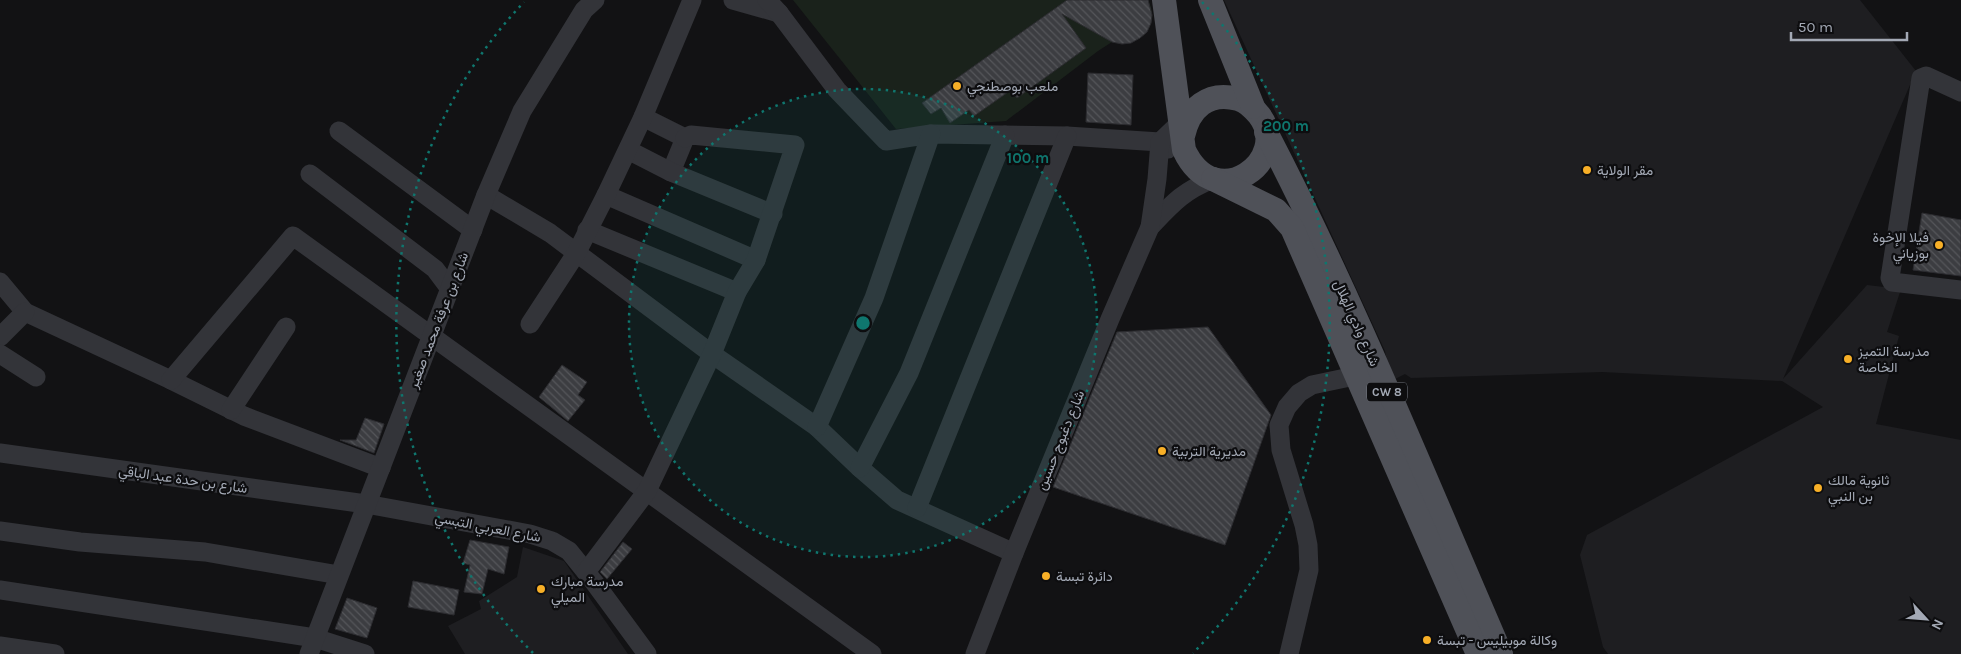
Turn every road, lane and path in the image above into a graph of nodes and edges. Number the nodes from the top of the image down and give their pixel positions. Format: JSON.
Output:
{"nodes":[{"id":1,"x":604,"y":0,"type":"edge"},
{"id":2,"x":692,"y":0,"type":"edge"},
{"id":3,"x":734,"y":0,"type":"edge"},
{"id":4,"x":1164,"y":0,"type":"edge"},
{"id":5,"x":1210,"y":0,"type":"edge"},
{"id":6,"x":589,"y":5,"type":"edge"},
{"id":7,"x":773,"y":7,"type":"edge"},
{"id":8,"x":1961,"y":92,"type":"edge"},
{"id":9,"x":1253,"y":107,"type":"junction"},
{"id":10,"x":643,"y":117,"type":"junction"},
{"id":11,"x":1186,"y":123,"type":"junction"},
{"id":12,"x":339,"y":131,"type":"dead end"},
{"id":13,"x":1266,"y":132,"type":"junction"},
{"id":14,"x":931,"y":134,"type":"junction"},
{"id":15,"x":1005,"y":135,"type":"junction"},
{"id":16,"x":1067,"y":136,"type":"junction"},
{"id":17,"x":685,"y":138,"type":"junction"},
{"id":18,"x":1160,"y":142,"type":"junction"},
{"id":19,"x":628,"y":150,"type":"junction"},
{"id":20,"x":1190,"y":163,"type":"junction"},
{"id":21,"x":671,"y":172,"type":"junction"},
{"id":22,"x":310,"y":174,"type":"dead end"},
{"id":23,"x":1213,"y":179,"type":"junction"},
{"id":24,"x":486,"y":195,"type":"junction"},
{"id":25,"x":606,"y":195,"type":"junction"},
{"id":26,"x":773,"y":214,"type":"junction"},
{"id":27,"x":1150,"y":227,"type":"junction"},
{"id":28,"x":472,"y":230,"type":"junction"},
{"id":29,"x":587,"y":230,"type":"junction"},
{"id":30,"x":577,"y":252,"type":"junction"},
{"id":31,"x":756,"y":260,"type":"junction"},
{"id":32,"x":0,"y":282,"type":"edge"},
{"id":33,"x":450,"y":289,"type":"junction"},
{"id":34,"x":1961,"y":290,"type":"edge"},
{"id":35,"x":737,"y":292,"type":"junction"},
{"id":36,"x":25,"y":312,"type":"junction"},
{"id":37,"x":530,"y":324,"type":"dead end"},
{"id":38,"x":286,"y":327,"type":"dead end"},
{"id":39,"x":0,"y":336,"type":"edge"},
{"id":40,"x":432,"y":337,"type":"junction"},
{"id":41,"x":0,"y":354,"type":"edge"},
{"id":42,"x":712,"y":354,"type":"junction"},
{"id":43,"x":1367,"y":373,"type":"junction"},
{"id":44,"x":36,"y":377,"type":"dead end"},
{"id":45,"x":171,"y":380,"type":"junction"},
{"id":46,"x":231,"y":410,"type":"junction"},
{"id":47,"x":817,"y":428,"type":"junction"},
{"id":48,"x":0,"y":453,"type":"edge"},
{"id":49,"x":380,"y":468,"type":"junction"},
{"id":50,"x":860,"y":468,"type":"junction"},
{"id":51,"x":647,"y":491,"type":"junction"},
{"id":52,"x":366,"y":504,"type":"junction"},
{"id":53,"x":917,"y":508,"type":"junction"},
{"id":54,"x":0,"y":531,"type":"edge"},
{"id":55,"x":1014,"y":552,"type":"junction"},
{"id":56,"x":586,"y":572,"type":"junction"},
{"id":57,"x":339,"y":575,"type":"junction"},
{"id":58,"x":0,"y":590,"type":"edge"},
{"id":59,"x":0,"y":646,"type":"edge"},
{"id":60,"x":312,"y":646,"type":"edge"},
{"id":61,"x":55,"y":654,"type":"edge"},
{"id":62,"x":366,"y":654,"type":"edge"},
{"id":63,"x":646,"y":654,"type":"edge"},
{"id":64,"x":872,"y":654,"type":"edge"},
{"id":65,"x":975,"y":654,"type":"edge"},
{"id":66,"x":1288,"y":654,"type":"edge"},
{"id":67,"x":1478,"y":654,"type":"edge"},
{"id":68,"x":1501,"y":654,"type":"edge"}],
"edges":[{"from":1,"to":6,"type":"street"},
{"from":2,"to":10,"type":"street"},
{"from":3,"to":7,"type":"street"},
{"from":4,"to":11,"type":"main road"},
{"from":5,"to":9,"type":"main road"},
{"from":6,"to":24,"type":"street","name":"شارع بن عرفة محمد صغير"},
{"from":7,"to":14,"type":"street"},
{"from":8,"to":34,"type":"street"},
{"from":9,"to":11,"type":"main road"},
{"from":9,"to":13,"type":"main road"},
{"from":10,"to":17,"type":"street"},
{"from":10,"to":19,"type":"street"},
{"from":11,"to":18,"type":"street"},
{"from":11,"to":20,"type":"main road"},
{"from":12,"to":28,"type":"street"},
{"from":13,"to":23,"type":"main road"},
{"from":13,"to":43,"type":"main road","name":"شارع وادي الهلال","number":"CW 8"},
{"from":14,"to":15,"type":"street"},
{"from":14,"to":47,"type":"street"},
{"from":15,"to":16,"type":"street"},
{"from":15,"to":50,"type":"street"},
{"from":16,"to":18,"type":"street"},
{"from":16,"to":53,"type":"street"},
{"from":17,"to":21,"type":"street"},
{"from":17,"to":26,"type":"street"},
{"from":18,"to":20,"type":"street"},
{"from":18,"to":27,"type":"street"},
{"from":19,"to":21,"type":"street"},
{"from":19,"to":25,"type":"street"},
{"from":20,"to":23,"type":"main road"},
{"from":21,"to":26,"type":"street"},
{"from":22,"to":33,"type":"street"},
{"from":23,"to":27,"type":"street"},
{"from":23,"to":43,"type":"main road","name":"شارع وادي الهلال","number":"CW 8"},
{"from":24,"to":28,"type":"street","name":"شارع بن عرفة محمد صغير"},
{"from":24,"to":30,"type":"street"},
{"from":25,"to":29,"type":"street"},
{"from":25,"to":31,"type":"street"},
{"from":26,"to":31,"type":"street"},
{"from":27,"to":55,"type":"street","name":"شارع دغبوج حسين"},
{"from":28,"to":33,"type":"street","name":"شارع بن عرفة محمد صغير"},
{"from":29,"to":30,"type":"street"},
{"from":29,"to":35,"type":"street"},
{"from":30,"to":37,"type":"street"},
{"from":30,"to":42,"type":"street"},
{"from":31,"to":35,"type":"street"},
{"from":32,"to":36,"type":"street"},
{"from":33,"to":40,"type":"street","name":"شارع بن عرفة محمد صغير"},
{"from":35,"to":42,"type":"street"},
{"from":36,"to":39,"type":"street"},
{"from":36,"to":45,"type":"street"},
{"from":38,"to":46,"type":"street"},
{"from":40,"to":45,"type":"street"},
{"from":40,"to":49,"type":"street","name":"شارع بن عرفة محمد صغير"},
{"from":40,"to":51,"type":"street"},
{"from":41,"to":44,"type":"street"},
{"from":42,"to":47,"type":"street"},
{"from":42,"to":51,"type":"street"},
{"from":43,"to":66,"type":"street"},
{"from":43,"to":67,"type":"main road","name":"شارع وادي الهلال","number":"CW 8"},
{"from":43,"to":68,"type":"main road","name":"شارع وادي الهلال","number":"CW 8"},
{"from":45,"to":46,"type":"street"},
{"from":46,"to":49,"type":"street"},
{"from":47,"to":50,"type":"street"},
{"from":48,"to":52,"type":"street","name":"شارع بن حدة عبد الباقي"},
{"from":49,"to":52,"type":"street","name":"شارع بن عرفة محمد صغير"},
{"from":50,"to":53,"type":"street"},
{"from":51,"to":56,"type":"street"},
{"from":51,"to":64,"type":"street"},
{"from":52,"to":56,"type":"street","name":"شارع العربي التبسي"},
{"from":52,"to":57,"type":"street","name":"شارع بن عرفة محمد صغير"},
{"from":53,"to":55,"type":"street"},
{"from":54,"to":57,"type":"street"},
{"from":55,"to":65,"type":"street","name":"شارع دغبوج حسين"},
{"from":56,"to":63,"type":"street","name":"شارع العربي التبسي"},
{"from":57,"to":60,"type":"street","name":"شارع بن عرفة محمد صغير"},
{"from":58,"to":60,"type":"street"},
{"from":59,"to":61,"type":"street"},
{"from":60,"to":62,"type":"street"}]}
